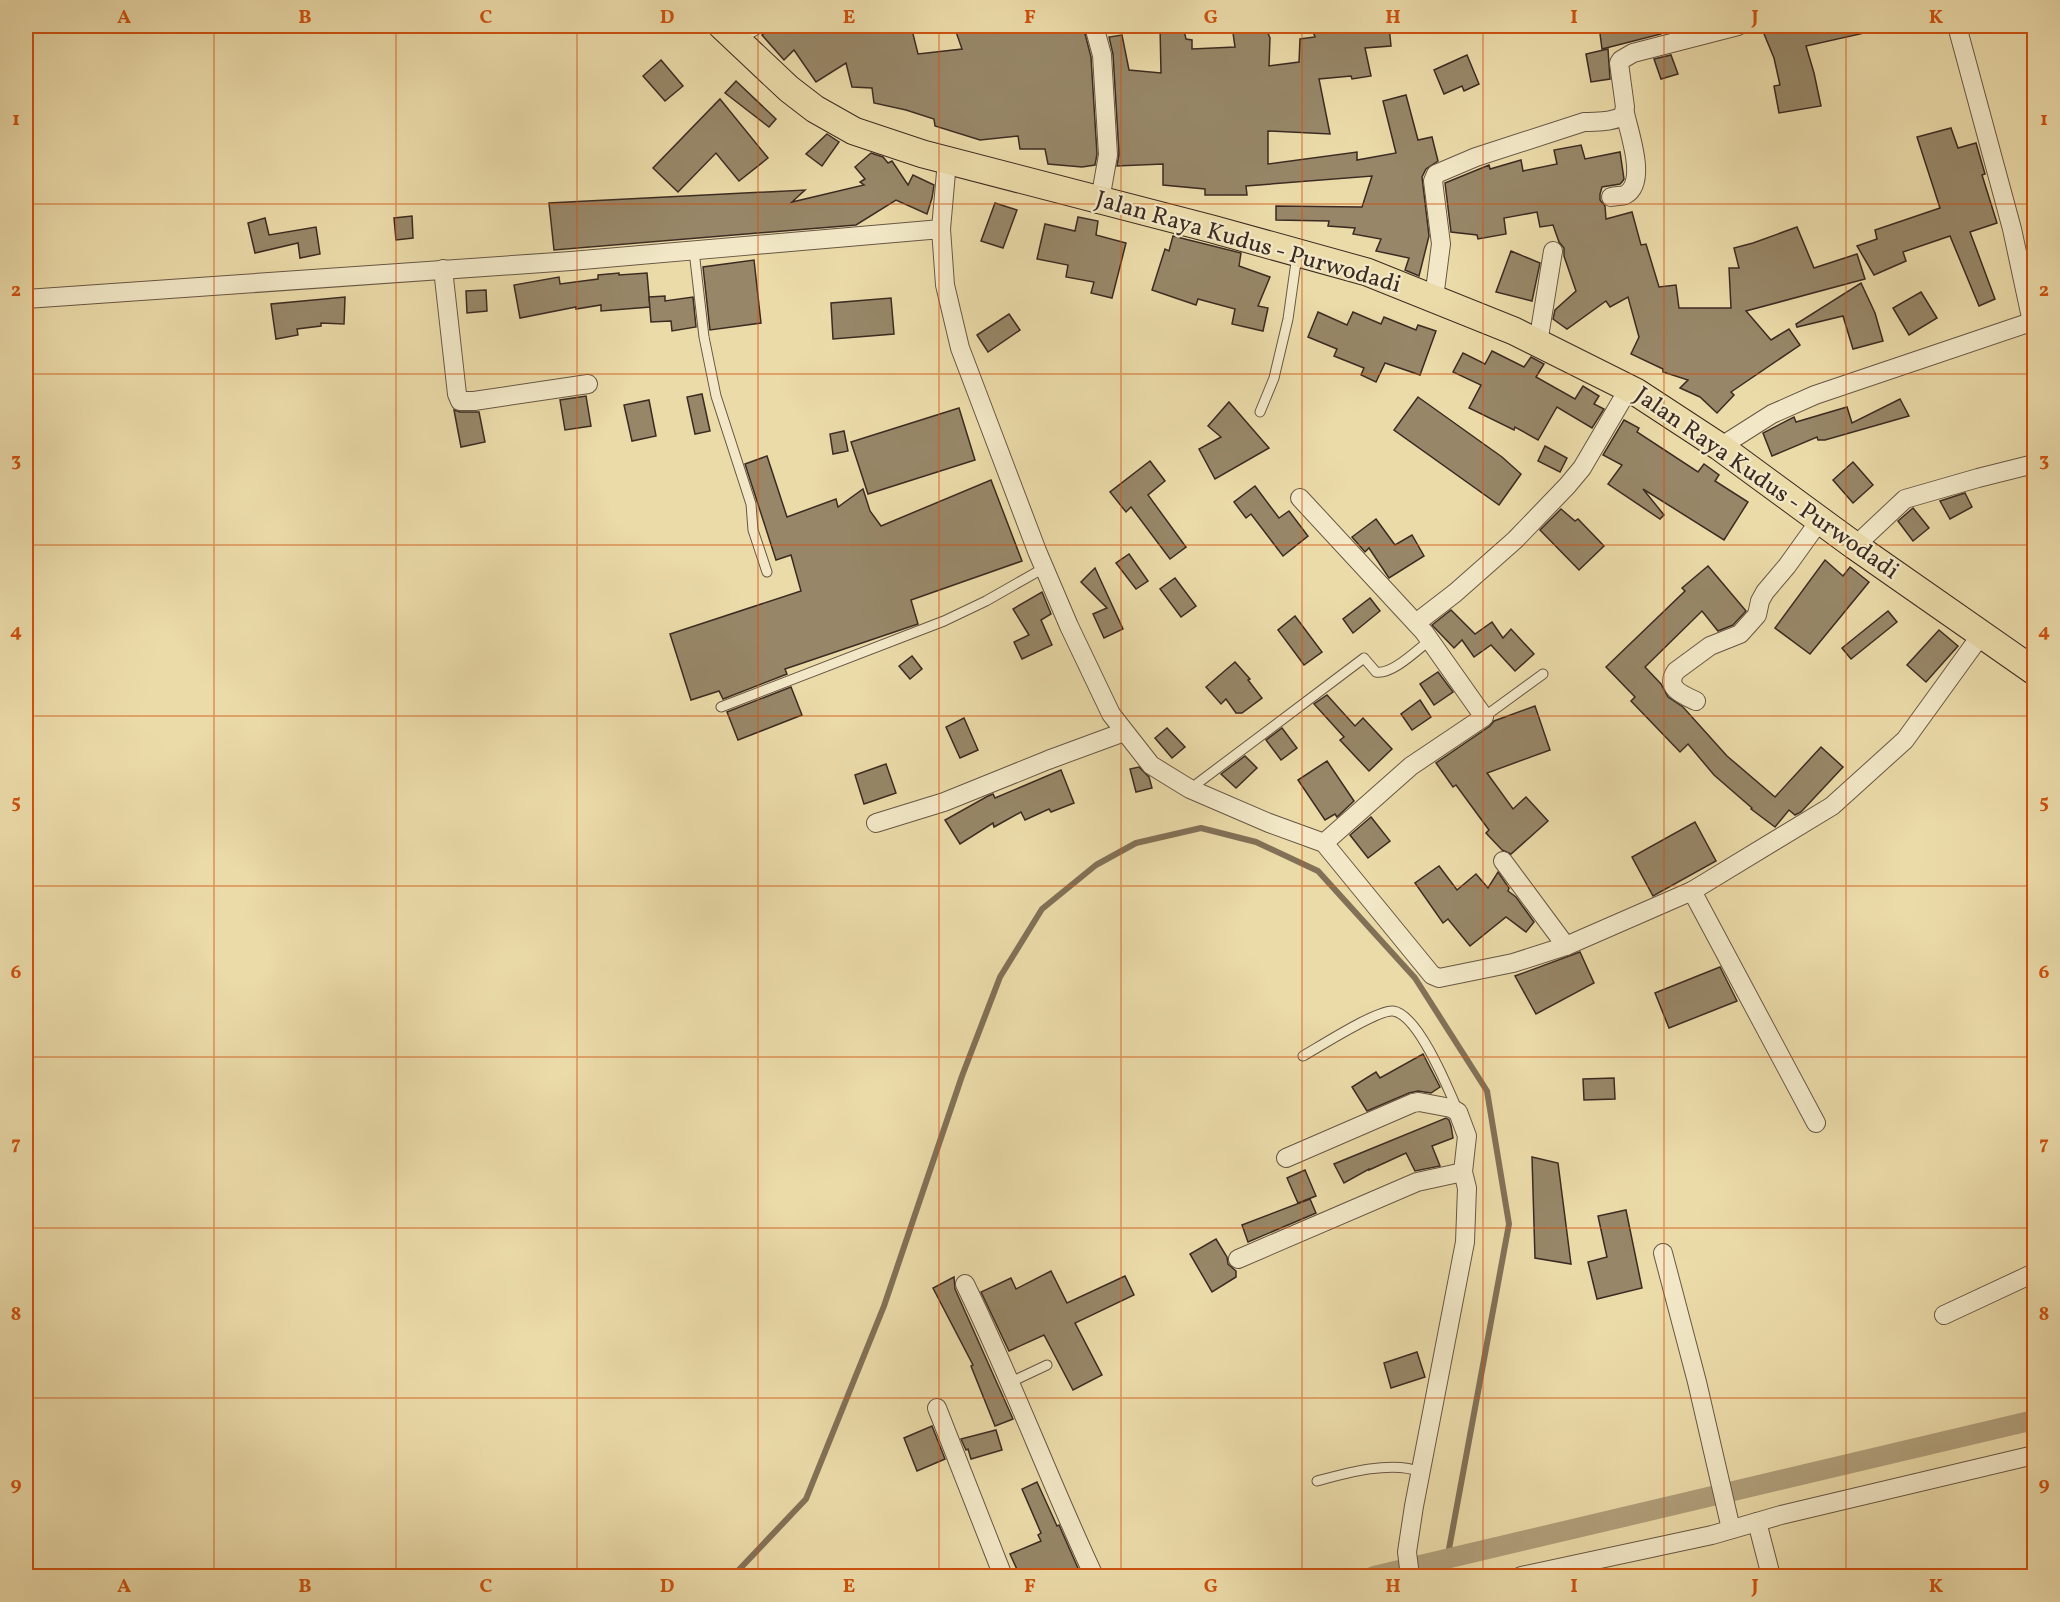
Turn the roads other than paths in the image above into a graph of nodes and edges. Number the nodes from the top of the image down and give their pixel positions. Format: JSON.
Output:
{"nodes":[{"id":1,"x":1094,"y":26,"type":"edge"},
{"id":2,"x":1738,"y":26,"type":"edge"},
{"id":3,"x":1957,"y":26,"type":"edge"},
{"id":4,"x":737,"y":29,"type":"edge"},
{"id":5,"x":1625,"y":113,"type":"junction"},
{"id":6,"x":947,"y":161,"type":"junction"},
{"id":7,"x":1611,"y":197,"type":"dead end"},
{"id":8,"x":1100,"y":200,"type":"junction"},
{"id":9,"x":941,"y":229,"type":"junction"},
{"id":10,"x":694,"y":250,"type":"junction"},
{"id":11,"x":1552,"y":251,"type":"dead end"},
{"id":12,"x":1297,"y":253,"type":"junction"},
{"id":13,"x":443,"y":269,"type":"junction"},
{"id":14,"x":1434,"y":298,"type":"junction"},
{"id":15,"x":26,"y":299,"type":"edge"},
{"id":16,"x":2033,"y":321,"type":"edge"},
{"id":17,"x":1538,"y":343,"type":"junction"},
{"id":18,"x":588,"y":384,"type":"dead end"},
{"id":19,"x":1629,"y":388,"type":"junction"},
{"id":20,"x":1260,"y":412,"type":"dead end"},
{"id":21,"x":1720,"y":447,"type":"junction"},
{"id":22,"x":2034,"y":464,"type":"edge"},
{"id":23,"x":1299,"y":498,"type":"dead end"},
{"id":24,"x":1820,"y":520,"type":"junction"},
{"id":25,"x":1855,"y":546,"type":"junction"},
{"id":26,"x":1044,"y":568,"type":"junction"},
{"id":27,"x":767,"y":572,"type":"dead end"},
{"id":28,"x":1416,"y":623,"type":"junction"},
{"id":29,"x":1981,"y":635,"type":"junction"},
{"id":30,"x":1430,"y":640,"type":"junction"},
{"id":31,"x":2030,"y":662,"type":"edge"},
{"id":32,"x":1543,"y":674,"type":"dead end"},
{"id":33,"x":1696,"y":701,"type":"dead end"},
{"id":34,"x":721,"y":707,"type":"dead end"},
{"id":35,"x":1484,"y":717,"type":"junction"},
{"id":36,"x":1124,"y":732,"type":"junction"},
{"id":37,"x":1190,"y":789,"type":"junction"},
{"id":38,"x":876,"y":823,"type":"dead end"},
{"id":39,"x":1324,"y":843,"type":"junction"},
{"id":40,"x":1503,"y":861,"type":"dead end"},
{"id":41,"x":1692,"y":891,"type":"junction"},
{"id":42,"x":1566,"y":946,"type":"junction"},
{"id":43,"x":1303,"y":1056,"type":"dead end"},
{"id":44,"x":1458,"y":1112,"type":"junction"},
{"id":45,"x":1816,"y":1123,"type":"dead end"},
{"id":46,"x":1286,"y":1158,"type":"dead end"},
{"id":47,"x":1463,"y":1172,"type":"junction"},
{"id":48,"x":1663,"y":1253,"type":"dead end"},
{"id":49,"x":1238,"y":1259,"type":"dead end"},
{"id":50,"x":2034,"y":1273,"type":"edge"},
{"id":51,"x":965,"y":1284,"type":"dead end"},
{"id":52,"x":1944,"y":1315,"type":"dead end"},
{"id":53,"x":1047,"y":1365,"type":"dead end"},
{"id":54,"x":1011,"y":1382,"type":"junction"},
{"id":55,"x":937,"y":1408,"type":"dead end"},
{"id":56,"x":2034,"y":1455,"type":"edge"},
{"id":57,"x":1421,"y":1472,"type":"junction"},
{"id":58,"x":1317,"y":1481,"type":"dead end"},
{"id":59,"x":1729,"y":1521,"type":"junction"},
{"id":60,"x":1757,"y":1522,"type":"junction"},
{"id":61,"x":1003,"y":1576,"type":"edge"},
{"id":62,"x":1094,"y":1576,"type":"edge"},
{"id":63,"x":1410,"y":1576,"type":"edge"},
{"id":64,"x":1521,"y":1576,"type":"edge"},
{"id":65,"x":1771,"y":1576,"type":"edge"}],
"edges":[{"from":1,"to":8,"type":"street"},
{"from":2,"to":5,"type":"street"},
{"from":3,"to":16,"type":"street"},
{"from":4,"to":6,"type":"main road","name":"Jalan Raya Kudus - Purwodadi"},
{"from":5,"to":7,"type":"street"},
{"from":5,"to":14,"type":"street"},
{"from":6,"to":8,"type":"main road","name":"Jalan Raya Kudus - Purwodadi"},
{"from":6,"to":9,"type":"street"},
{"from":8,"to":12,"type":"main road","name":"Jalan Raya Kudus - Purwodadi"},
{"from":9,"to":10,"type":"street"},
{"from":9,"to":26,"type":"street"},
{"from":10,"to":13,"type":"street"},
{"from":10,"to":27,"type":"lane"},
{"from":11,"to":17,"type":"street"},
{"from":12,"to":14,"type":"main road","name":"Jalan Raya Kudus - Purwodadi"},
{"from":12,"to":20,"type":"lane"},
{"from":13,"to":15,"type":"street"},
{"from":13,"to":18,"type":"street"},
{"from":14,"to":17,"type":"main road","name":"Jalan Raya Kudus - Purwodadi"},
{"from":16,"to":21,"type":"street"},
{"from":17,"to":19,"type":"main road","name":"Jalan Raya Kudus - Purwodadi"},
{"from":19,"to":21,"type":"main road","name":"Jalan Raya Kudus - Purwodadi"},
{"from":19,"to":28,"type":"street"},
{"from":21,"to":24,"type":"main road","name":"Jalan Raya Kudus - Purwodadi"},
{"from":22,"to":25,"type":"street"},
{"from":23,"to":28,"type":"street"},
{"from":24,"to":25,"type":"main road","name":"Jalan Raya Kudus - Purwodadi"},
{"from":24,"to":33,"type":"street"},
{"from":25,"to":29,"type":"main road","name":"Jalan Raya Kudus - Purwodadi"},
{"from":26,"to":34,"type":"lane"},
{"from":26,"to":36,"type":"street"},
{"from":28,"to":30,"type":"street"},
{"from":29,"to":31,"type":"main road","name":"Jalan Raya Kudus - Purwodadi"},
{"from":29,"to":41,"type":"street"},
{"from":30,"to":35,"type":"street"},
{"from":30,"to":37,"type":"lane"},
{"from":32,"to":35,"type":"lane"},
{"from":35,"to":39,"type":"street"},
{"from":36,"to":37,"type":"street"},
{"from":36,"to":38,"type":"street"},
{"from":37,"to":39,"type":"street"},
{"from":39,"to":42,"type":"street"},
{"from":40,"to":42,"type":"street"},
{"from":41,"to":42,"type":"street"},
{"from":41,"to":45,"type":"street"},
{"from":43,"to":44,"type":"lane"},
{"from":44,"to":46,"type":"street"},
{"from":44,"to":47,"type":"street"},
{"from":47,"to":49,"type":"street"},
{"from":47,"to":57,"type":"street"},
{"from":48,"to":59,"type":"street"},
{"from":50,"to":52,"type":"street"},
{"from":51,"to":54,"type":"street"},
{"from":53,"to":54,"type":"lane"},
{"from":54,"to":62,"type":"street"},
{"from":55,"to":61,"type":"street"},
{"from":56,"to":60,"type":"street"},
{"from":57,"to":58,"type":"lane"},
{"from":57,"to":63,"type":"street"},
{"from":59,"to":60,"type":"street"},
{"from":59,"to":64,"type":"street"},
{"from":60,"to":65,"type":"street"}]}
